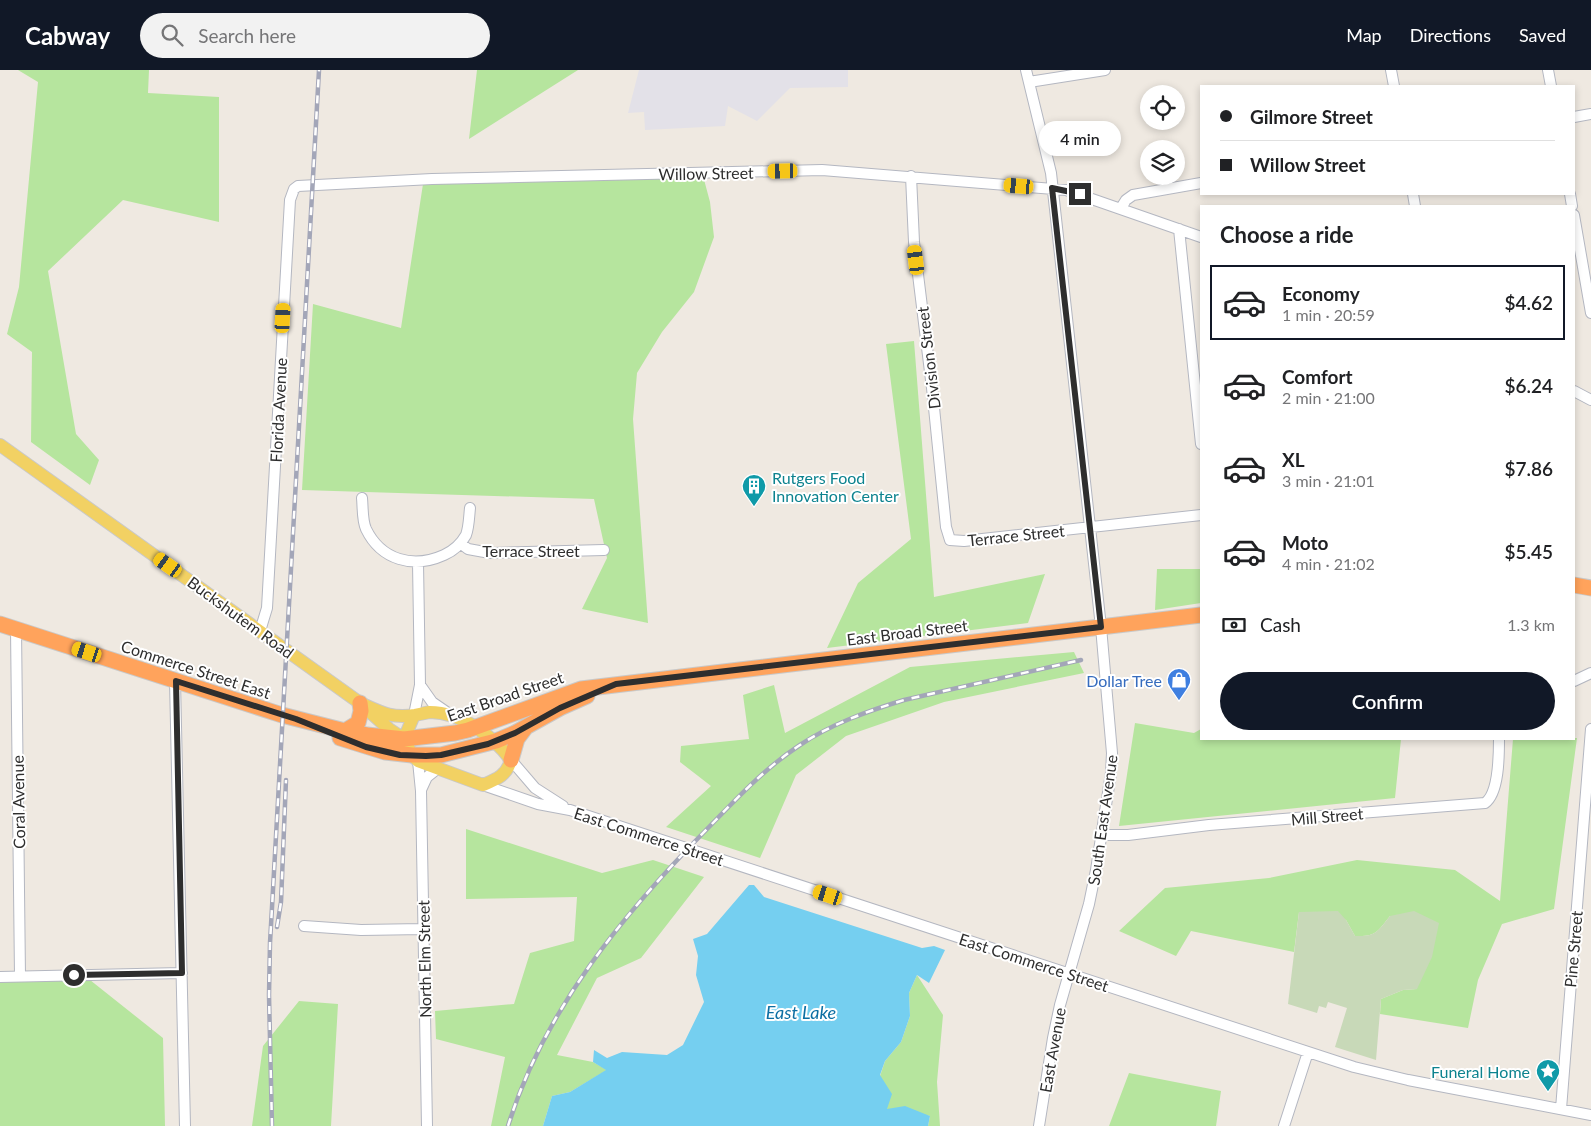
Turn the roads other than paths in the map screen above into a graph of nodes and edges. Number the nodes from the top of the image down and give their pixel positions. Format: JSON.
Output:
{"nodes":[{"id":1,"x":1026,"y":70,"type":"edge"},
{"id":2,"x":1105,"y":70,"type":"edge"},
{"id":3,"x":1391,"y":70,"type":"edge"},
{"id":4,"x":1548,"y":70,"type":"edge"},
{"id":5,"x":1029,"y":82,"type":"junction"},
{"id":6,"x":1394,"y":85,"type":"edge"},
{"id":7,"x":1551,"y":85,"type":"edge"},
{"id":8,"x":1591,"y":114,"type":"edge"},
{"id":9,"x":1575,"y":117,"type":"edge"},
{"id":10,"x":912,"y":176,"type":"junction"},
{"id":11,"x":1200,"y":183,"type":"edge"},
{"id":12,"x":1052,"y":188,"type":"junction"},
{"id":13,"x":294,"y":190,"type":"joint"},
{"id":14,"x":1120,"y":208,"type":"junction"},
{"id":15,"x":1575,"y":221,"type":"edge"},
{"id":16,"x":1179,"y":229,"type":"junction"},
{"id":17,"x":1200,"y":237,"type":"edge"},
{"id":18,"x":1591,"y":313,"type":"edge"},
{"id":19,"x":1575,"y":392,"type":"edge"},
{"id":20,"x":1591,"y":400,"type":"edge"},
{"id":21,"x":1200,"y":434,"type":"edge"},
{"id":22,"x":0,"y":445,"type":"edge"},
{"id":23,"x":362,"y":498,"type":"dead end"},
{"id":24,"x":470,"y":508,"type":"dead end"},
{"id":25,"x":1200,"y":515,"type":"edge"},
{"id":26,"x":1090,"y":528,"type":"junction"},
{"id":27,"x":950,"y":540,"type":"joint"},
{"id":28,"x":460,"y":543,"type":"junction"},
{"id":29,"x":604,"y":550,"type":"dead end"},
{"id":30,"x":418,"y":563,"type":"junction"},
{"id":31,"x":1575,"y":584,"type":"edge"},
{"id":32,"x":1591,"y":588,"type":"edge"},
{"id":33,"x":1200,"y":615,"type":"edge"},
{"id":34,"x":0,"y":624,"type":"edge"},
{"id":35,"x":1101,"y":627,"type":"junction"},
{"id":36,"x":16,"y":629,"type":"junction"},
{"id":37,"x":260,"y":631,"type":"junction"},
{"id":38,"x":1591,"y":673,"type":"edge"},
{"id":39,"x":176,"y":681,"type":"junction"},
{"id":40,"x":1575,"y":681,"type":"edge"},
{"id":41,"x":420,"y":685,"type":"junction"},
{"id":42,"x":360,"y":703,"type":"junction"},
{"id":43,"x":414,"y":715,"type":"junction"},
{"id":44,"x":533,"y":717,"type":"junction"},
{"id":45,"x":296,"y":719,"type":"junction"},
{"id":46,"x":460,"y":719,"type":"junction"},
{"id":47,"x":476,"y":727,"type":"junction"},
{"id":48,"x":1591,"y":729,"type":"edge"},
{"id":49,"x":345,"y":731,"type":"junction"},
{"id":50,"x":404,"y":739,"type":"junction"},
{"id":51,"x":1499,"y":740,"type":"edge"},
{"id":52,"x":496,"y":741,"type":"junction"},
{"id":53,"x":415,"y":758,"type":"junction"},
{"id":54,"x":512,"y":760,"type":"junction"},
{"id":55,"x":438,"y":769,"type":"junction"},
{"id":56,"x":483,"y":785,"type":"junction"},
{"id":57,"x":421,"y":791,"type":"junction"},
{"id":58,"x":570,"y":810,"type":"junction"},
{"id":59,"x":1102,"y":835,"type":"junction"},
{"id":60,"x":304,"y":926,"type":"dead end"},
{"id":61,"x":423,"y":929,"type":"junction"},
{"id":62,"x":182,"y":973,"type":"junction"},
{"id":63,"x":1068,"y":974,"type":"junction"},
{"id":64,"x":20,"y":976,"type":"junction"},
{"id":65,"x":0,"y":977,"type":"edge"},
{"id":66,"x":1308,"y":1052,"type":"junction"},
{"id":67,"x":1561,"y":1109,"type":"junction"},
{"id":68,"x":1591,"y":1115,"type":"edge"},
{"id":69,"x":185,"y":1126,"type":"edge"},
{"id":70,"x":427,"y":1126,"type":"edge"},
{"id":71,"x":1039,"y":1126,"type":"edge"},
{"id":72,"x":1284,"y":1126,"type":"edge"}],
"edges":[{"from":1,"to":5,"type":"street","name":"South East Avenue"},
{"from":2,"to":5,"type":"street"},
{"from":3,"to":6,"type":"street"},
{"from":4,"to":7,"type":"street"},
{"from":5,"to":12,"type":"street","name":"South East Avenue"},
{"from":8,"to":9,"type":"street"},
{"from":10,"to":12,"type":"street","name":"Willow Street"},
{"from":10,"to":13,"type":"street","name":"Willow Street"},
{"from":10,"to":27,"type":"street","name":"Division Street"},
{"from":11,"to":14,"type":"street"},
{"from":12,"to":14,"type":"street","name":"Willow Street"},
{"from":12,"to":26,"type":"street","name":"South East Avenue"},
{"from":13,"to":37,"type":"street","name":"Florida Avenue"},
{"from":14,"to":16,"type":"street","name":"Willow Street"},
{"from":15,"to":18,"type":"street"},
{"from":16,"to":17,"type":"street","name":"Willow Street"},
{"from":16,"to":21,"type":"street"},
{"from":19,"to":20,"type":"street"},
{"from":22,"to":37,"type":"main road","name":"Buckshutem Road"},
{"from":23,"to":30,"type":"street"},
{"from":24,"to":28,"type":"street"},
{"from":25,"to":26,"type":"street","name":"Terrace Street"},
{"from":26,"to":27,"type":"street","name":"Terrace Street"},
{"from":26,"to":35,"type":"street","name":"South East Avenue"},
{"from":28,"to":29,"type":"street","name":"Terrace Street"},
{"from":28,"to":30,"type":"street"},
{"from":30,"to":41,"type":"street"},
{"from":31,"to":32,"type":"highway"},
{"from":33,"to":35,"type":"highway","name":"East Broad Street"},
{"from":34,"to":36,"type":"highway","name":"Commerce Street East"},
{"from":35,"to":44,"type":"highway","name":"East Broad Street"},
{"from":35,"to":59,"type":"street","name":"South East Avenue"},
{"from":36,"to":39,"type":"highway","name":"Commerce Street East"},
{"from":36,"to":64,"type":"street","name":"Coral Avenue"},
{"from":37,"to":42,"type":"main road","name":"Buckshutem Road"},
{"from":38,"to":40,"type":"street"},
{"from":39,"to":45,"type":"highway","name":"Commerce Street East"},
{"from":39,"to":62,"type":"street"},
{"from":41,"to":43,"type":"street"},
{"from":41,"to":46,"type":"street"},
{"from":42,"to":43,"type":"main road"},
{"from":42,"to":49,"type":"highway"},
{"from":42,"to":50,"type":"main road"},
{"from":43,"to":46,"type":"main road"},
{"from":43,"to":50,"type":"main road"},
{"from":44,"to":47,"type":"highway","name":"East Broad Street"},
{"from":44,"to":52,"type":"highway","name":"East Broad Street"},
{"from":44,"to":54,"type":"highway"},
{"from":45,"to":49,"type":"highway","name":"Commerce Street East"},
{"from":45,"to":53,"type":"highway","name":"Commerce Street East"},
{"from":46,"to":47,"type":"main road"},
{"from":47,"to":50,"type":"highway","name":"East Broad Street"},
{"from":47,"to":52,"type":"main road"},
{"from":48,"to":67,"type":"street","name":"Pine Street"},
{"from":49,"to":50,"type":"highway","name":"Commerce Street East"},
{"from":50,"to":53,"type":"main road"},
{"from":51,"to":59,"type":"street","name":"Mill Street"},
{"from":52,"to":53,"type":"highway","name":"East Broad Street"},
{"from":52,"to":54,"type":"main road"},
{"from":53,"to":55,"type":"main road","name":"Commerce Street East"},
{"from":53,"to":57,"type":"street","name":"North Elm Street"},
{"from":54,"to":56,"type":"main road"},
{"from":54,"to":58,"type":"street"},
{"from":55,"to":56,"type":"main road","name":"Commerce Street East"},
{"from":55,"to":57,"type":"street"},
{"from":56,"to":58,"type":"street","name":"East Commerce Street"},
{"from":57,"to":61,"type":"street","name":"North Elm Street"},
{"from":58,"to":63,"type":"street","name":"East Commerce Street"},
{"from":59,"to":63,"type":"street","name":"South East Avenue"},
{"from":60,"to":61,"type":"street"},
{"from":61,"to":70,"type":"street","name":"North Elm Street"},
{"from":62,"to":64,"type":"street"},
{"from":62,"to":69,"type":"street"},
{"from":63,"to":66,"type":"street","name":"East Commerce Street"},
{"from":63,"to":71,"type":"street","name":"East Avenue"},
{"from":64,"to":65,"type":"street"},
{"from":66,"to":67,"type":"street","name":"East Commerce Street"},
{"from":66,"to":72,"type":"street"},
{"from":67,"to":68,"type":"street","name":"East Commerce Street"}]}
